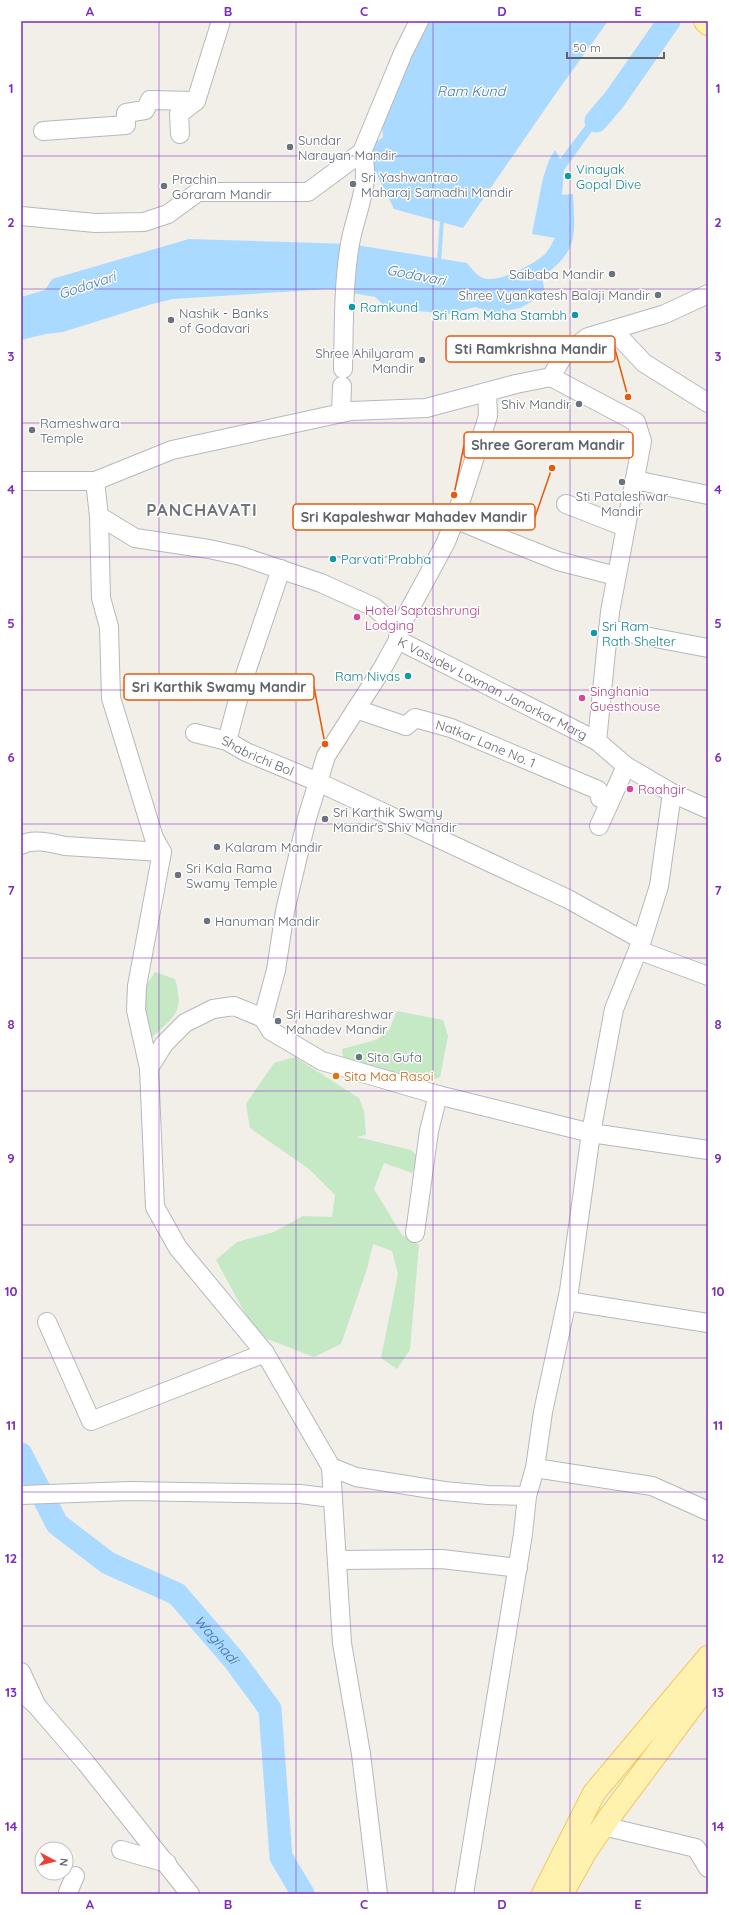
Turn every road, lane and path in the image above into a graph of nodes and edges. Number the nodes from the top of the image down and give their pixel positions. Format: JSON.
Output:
{"nodes":[{"id":1,"x":221,"y":21,"type":"edge"},
{"id":2,"x":419,"y":21,"type":"edge"},
{"id":3,"x":705,"y":21,"type":"edge"},
{"id":4,"x":708,"y":24,"type":"edge"},
{"id":5,"x":196,"y":101,"type":"junction"},
{"id":6,"x":43,"y":131,"type":"dead end"},
{"id":7,"x":180,"y":134,"type":"dead end"},
{"id":8,"x":362,"y":152,"type":"junction"},
{"id":9,"x":21,"y":216,"type":"edge"},
{"id":10,"x":708,"y":294,"type":"edge"},
{"id":11,"x":614,"y":330,"type":"junction"},
{"id":12,"x":551,"y":377,"type":"junction"},
{"id":13,"x":487,"y":392,"type":"junction"},
{"id":14,"x":708,"y":403,"type":"edge"},
{"id":15,"x":341,"y":413,"type":"junction"},
{"id":16,"x":635,"y":480,"type":"junction"},
{"id":17,"x":21,"y":481,"type":"edge"},
{"id":18,"x":95,"y":481,"type":"junction"},
{"id":19,"x":708,"y":495,"type":"edge"},
{"id":20,"x":566,"y":504,"type":"dead end"},
{"id":21,"x":100,"y":516,"type":"junction"},
{"id":22,"x":455,"y":518,"type":"junction"},
{"id":23,"x":625,"y":527,"type":"junction"},
{"id":24,"x":281,"y":569,"type":"junction"},
{"id":25,"x":616,"y":576,"type":"junction"},
{"id":26,"x":608,"y":629,"type":"junction"},
{"id":27,"x":399,"y":634,"type":"junction"},
{"id":28,"x":708,"y":648,"type":"edge"},
{"id":29,"x":356,"y":709,"type":"junction"},
{"id":30,"x":195,"y":733,"type":"dead end"},
{"id":31,"x":227,"y":741,"type":"junction"},
{"id":32,"x":597,"y":741,"type":"junction"},
{"id":33,"x":626,"y":766,"type":"junction"},
{"id":34,"x":318,"y":782,"type":"junction"},
{"id":35,"x":672,"y":793,"type":"junction"},
{"id":36,"x":609,"y":803,"type":"junction"},
{"id":37,"x":708,"y":809,"type":"edge"},
{"id":38,"x":599,"y":826,"type":"dead end"},
{"id":39,"x":21,"y":845,"type":"edge"},
{"id":40,"x":162,"y":852,"type":"junction"},
{"id":41,"x":640,"y":945,"type":"junction"},
{"id":42,"x":708,"y":976,"type":"edge"},
{"id":43,"x":263,"y":1018,"type":"junction"},
{"id":44,"x":149,"y":1068,"type":"junction"},
{"id":45,"x":438,"y":1095,"type":"junction"},
{"id":46,"x":591,"y":1132,"type":"junction"},
{"id":47,"x":707,"y":1146,"type":"edge"},
{"id":48,"x":415,"y":1233,"type":"dead end"},
{"id":49,"x":567,"y":1301,"type":"junction"},
{"id":50,"x":47,"y":1322,"type":"dead end"},
{"id":51,"x":708,"y":1323,"type":"edge"},
{"id":52,"x":265,"y":1354,"type":"junction"},
{"id":53,"x":331,"y":1467,"type":"junction"},
{"id":54,"x":535,"y":1468,"type":"junction"},
{"id":55,"x":21,"y":1495,"type":"edge"},
{"id":56,"x":527,"y":1496,"type":"junction"},
{"id":57,"x":332,"y":1498,"type":"junction"},
{"id":58,"x":708,"y":1511,"type":"edge"},
{"id":59,"x":337,"y":1560,"type":"junction"},
{"id":60,"x":518,"y":1568,"type":"junction"},
{"id":61,"x":708,"y":1657,"type":"edge"},
{"id":62,"x":21,"y":1672,"type":"edge"},
{"id":63,"x":708,"y":1685,"type":"edge"},
{"id":64,"x":21,"y":1692,"type":"edge"},
{"id":65,"x":36,"y":1705,"type":"junction"},
{"id":66,"x":603,"y":1826,"type":"junction"},
{"id":67,"x":121,"y":1850,"type":"dead end"},
{"id":68,"x":167,"y":1863,"type":"junction"},
{"id":69,"x":708,"y":1868,"type":"edge"},
{"id":70,"x":190,"y":1894,"type":"edge"},
{"id":71,"x":378,"y":1894,"type":"edge"},
{"id":72,"x":464,"y":1894,"type":"edge"},
{"id":73,"x":543,"y":1894,"type":"edge"},
{"id":74,"x":562,"y":1894,"type":"edge"}],
"edges":[{"from":1,"to":5,"type":"street"},
{"from":2,"to":8,"type":"street"},
{"from":3,"to":4,"type":"main road"},
{"from":5,"to":6,"type":"street"},
{"from":5,"to":7,"type":"street"},
{"from":8,"to":9,"type":"street"},
{"from":8,"to":15,"type":"street"},
{"from":10,"to":11,"type":"street"},
{"from":11,"to":12,"type":"street"},
{"from":11,"to":14,"type":"street"},
{"from":12,"to":13,"type":"street"},
{"from":12,"to":16,"type":"street"},
{"from":13,"to":15,"type":"street"},
{"from":13,"to":22,"type":"street"},
{"from":15,"to":18,"type":"street"},
{"from":16,"to":19,"type":"street"},
{"from":16,"to":23,"type":"street"},
{"from":17,"to":18,"type":"street"},
{"from":18,"to":21,"type":"street"},
{"from":20,"to":23,"type":"street"},
{"from":21,"to":24,"type":"street","name":"K Vasudev Laxman Janorkar Marg"},
{"from":21,"to":40,"type":"street"},
{"from":22,"to":25,"type":"street"},
{"from":22,"to":27,"type":"street"},
{"from":23,"to":25,"type":"street"},
{"from":24,"to":27,"type":"street","name":"K Vasudev Laxman Janorkar Marg"},
{"from":24,"to":31,"type":"street"},
{"from":25,"to":26,"type":"street"},
{"from":26,"to":28,"type":"street"},
{"from":26,"to":32,"type":"street"},
{"from":27,"to":29,"type":"street"},
{"from":27,"to":32,"type":"street","name":"K Vasudev Laxman Janorkar Marg"},
{"from":29,"to":34,"type":"street"},
{"from":29,"to":36,"type":"street","name":"Natkar Lane No. 1"},
{"from":30,"to":31,"type":"street","name":"Shabrichi Bol"},
{"from":31,"to":34,"type":"street","name":"Shabrichi Bol"},
{"from":32,"to":33,"type":"street","name":"K Vasudev Laxman Janorkar Marg"},
{"from":33,"to":35,"type":"street","name":"K Vasudev Laxman Janorkar Marg"},
{"from":33,"to":36,"type":"street"},
{"from":34,"to":41,"type":"street","name":"Shabrichi Bol"},
{"from":34,"to":43,"type":"street"},
{"from":35,"to":37,"type":"street","name":"K Vasudev Laxman Janorkar Marg"},
{"from":35,"to":41,"type":"street"},
{"from":36,"to":38,"type":"street"},
{"from":39,"to":40,"type":"street"},
{"from":40,"to":44,"type":"street"},
{"from":41,"to":42,"type":"street","name":"Shabrichi Bol"},
{"from":41,"to":46,"type":"street"},
{"from":43,"to":44,"type":"street"},
{"from":43,"to":45,"type":"street"},
{"from":44,"to":52,"type":"street"},
{"from":45,"to":46,"type":"street"},
{"from":45,"to":48,"type":"street"},
{"from":46,"to":47,"type":"street"},
{"from":46,"to":49,"type":"street"},
{"from":49,"to":51,"type":"street"},
{"from":49,"to":54,"type":"street"},
{"from":50,"to":52,"type":"street"},
{"from":52,"to":53,"type":"street"},
{"from":53,"to":56,"type":"street"},
{"from":53,"to":57,"type":"street"},
{"from":54,"to":56,"type":"street"},
{"from":54,"to":58,"type":"street"},
{"from":55,"to":57,"type":"street"},
{"from":56,"to":60,"type":"street"},
{"from":57,"to":59,"type":"street"},
{"from":59,"to":60,"type":"street"},
{"from":59,"to":71,"type":"street"},
{"from":60,"to":72,"type":"street"},
{"from":61,"to":73,"type":"main road"},
{"from":62,"to":65,"type":"street"},
{"from":63,"to":66,"type":"main road"},
{"from":64,"to":65,"type":"street"},
{"from":65,"to":68,"type":"street"},
{"from":66,"to":69,"type":"street"},
{"from":66,"to":74,"type":"main road"},
{"from":67,"to":68,"type":"street"},
{"from":68,"to":70,"type":"street"}]}
